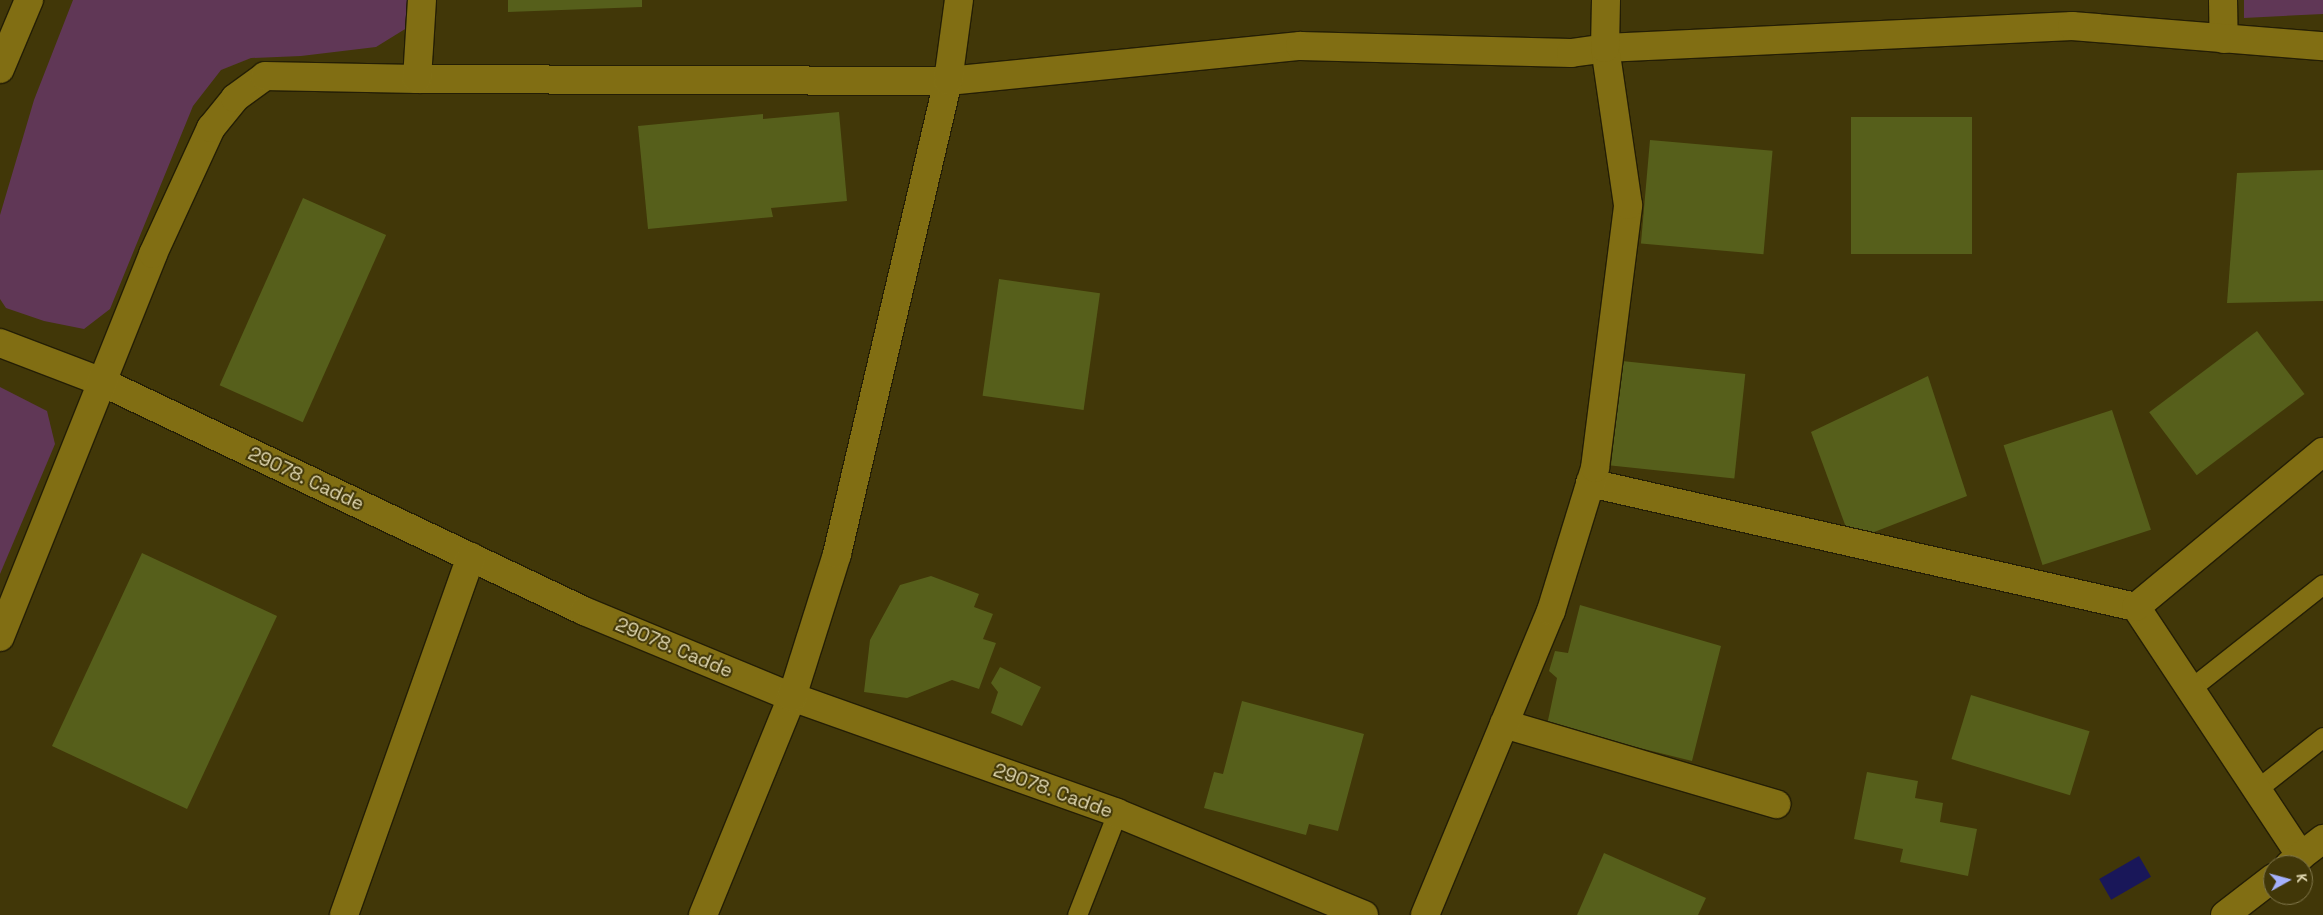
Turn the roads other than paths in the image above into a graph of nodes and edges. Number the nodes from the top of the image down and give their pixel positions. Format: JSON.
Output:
{"nodes":[{"id":1,"x":28,"y":0,"type":"edge"},
{"id":2,"x":422,"y":0,"type":"edge"},
{"id":3,"x":959,"y":0,"type":"edge"},
{"id":4,"x":1606,"y":0,"type":"edge"},
{"id":5,"x":2224,"y":0,"type":"edge"},
{"id":6,"x":2224,"y":39,"type":"junction"},
{"id":7,"x":2323,"y":46,"type":"edge"},
{"id":8,"x":1604,"y":48,"type":"junction"},
{"id":9,"x":0,"y":69,"type":"edge"},
{"id":10,"x":417,"y":79,"type":"junction"},
{"id":11,"x":948,"y":81,"type":"junction"},
{"id":12,"x":0,"y":343,"type":"edge"},
{"id":13,"x":102,"y":382,"type":"junction"},
{"id":14,"x":2323,"y":452,"type":"edge"},
{"id":15,"x":1590,"y":483,"type":"junction"},
{"id":16,"x":471,"y":557,"type":"junction"},
{"id":17,"x":2323,"y":584,"type":"edge"},
{"id":18,"x":2136,"y":607,"type":"junction"},
{"id":19,"x":0,"y":637,"type":"edge"},
{"id":20,"x":2190,"y":689,"type":"junction"},
{"id":21,"x":792,"y":697,"type":"junction"},
{"id":22,"x":1504,"y":724,"type":"junction"},
{"id":23,"x":2323,"y":737,"type":"edge"},
{"id":24,"x":2257,"y":788,"type":"junction"},
{"id":25,"x":1776,"y":804,"type":"dead end"},
{"id":26,"x":1117,"y":813,"type":"junction"},
{"id":27,"x":2323,"y":839,"type":"edge"},
{"id":28,"x":2292,"y":855,"type":"edge"},
{"id":29,"x":2302,"y":855,"type":"edge"},
{"id":30,"x":2263,"y":886,"type":"edge"},
{"id":31,"x":344,"y":915,"type":"edge"},
{"id":32,"x":703,"y":915,"type":"edge"},
{"id":33,"x":1077,"y":915,"type":"edge"},
{"id":34,"x":1364,"y":915,"type":"edge"},
{"id":35,"x":1425,"y":915,"type":"edge"},
{"id":36,"x":2225,"y":915,"type":"edge"}],
"edges":[{"from":1,"to":9,"type":"street"},
{"from":2,"to":10,"type":"street"},
{"from":3,"to":11,"type":"street"},
{"from":4,"to":8,"type":"street"},
{"from":5,"to":6,"type":"street"},
{"from":6,"to":7,"type":"street"},
{"from":6,"to":8,"type":"street"},
{"from":8,"to":11,"type":"street"},
{"from":8,"to":15,"type":"street"},
{"from":10,"to":11,"type":"street"},
{"from":10,"to":13,"type":"street"},
{"from":11,"to":21,"type":"street"},
{"from":12,"to":13,"type":"street","name":"29078. Cadde"},
{"from":13,"to":16,"type":"street","name":"29078. Cadde"},
{"from":13,"to":19,"type":"street"},
{"from":14,"to":18,"type":"street"},
{"from":15,"to":18,"type":"street"},
{"from":15,"to":22,"type":"street"},
{"from":16,"to":21,"type":"street","name":"29078. Cadde"},
{"from":16,"to":31,"type":"street"},
{"from":17,"to":20,"type":"lane"},
{"from":18,"to":20,"type":"street"},
{"from":20,"to":24,"type":"street"},
{"from":21,"to":26,"type":"street","name":"29078. Cadde"},
{"from":21,"to":32,"type":"street"},
{"from":22,"to":25,"type":"street"},
{"from":22,"to":35,"type":"street"},
{"from":23,"to":24,"type":"lane"},
{"from":24,"to":28,"type":"street"},
{"from":26,"to":33,"type":"lane"},
{"from":26,"to":34,"type":"street","name":"29078. Cadde"},
{"from":27,"to":29,"type":"street"},
{"from":30,"to":36,"type":"street"}]}
